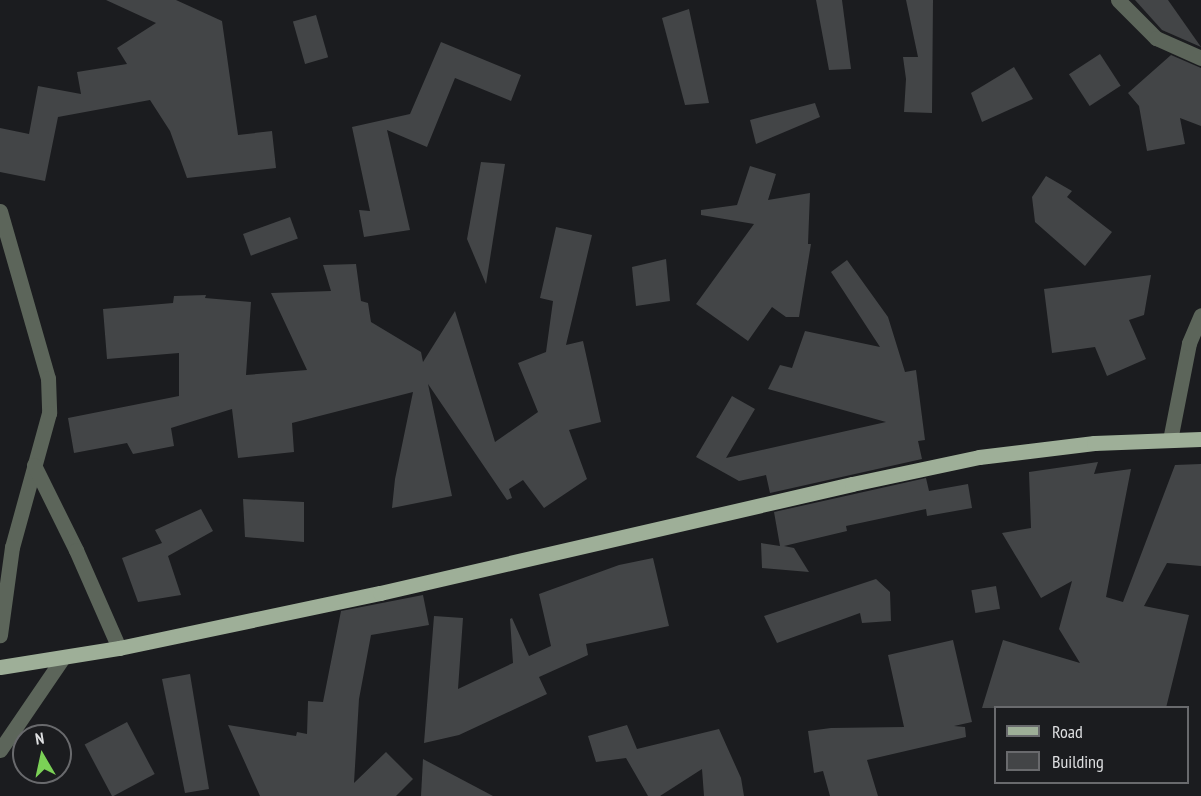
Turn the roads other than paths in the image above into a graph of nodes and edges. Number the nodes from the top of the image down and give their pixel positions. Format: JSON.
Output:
{"nodes":[{"id":1,"x":1118,"y":0,"type":"edge"},
{"id":2,"x":1201,"y":58,"type":"edge"},
{"id":3,"x":0,"y":211,"type":"edge"},
{"id":4,"x":1201,"y":315,"type":"edge"},
{"id":5,"x":1201,"y":439,"type":"edge"},
{"id":6,"x":1170,"y":440,"type":"junction"},
{"id":7,"x":34,"y":465,"type":"junction"},
{"id":8,"x":0,"y":634,"type":"edge"},
{"id":9,"x":120,"y":648,"type":"junction"},
{"id":10,"x":62,"y":659,"type":"junction"},
{"id":11,"x":0,"y":667,"type":"edge"},
{"id":12,"x":0,"y":750,"type":"edge"}],
"edges":[{"from":1,"to":2,"type":"street"},
{"from":3,"to":7,"type":"street"},
{"from":4,"to":6,"type":"street"},
{"from":5,"to":6,"type":"main road"},
{"from":6,"to":9,"type":"main road"},
{"from":7,"to":8,"type":"street"},
{"from":7,"to":9,"type":"street"},
{"from":9,"to":10,"type":"main road"},
{"from":10,"to":11,"type":"main road"},
{"from":10,"to":12,"type":"street"}]}
